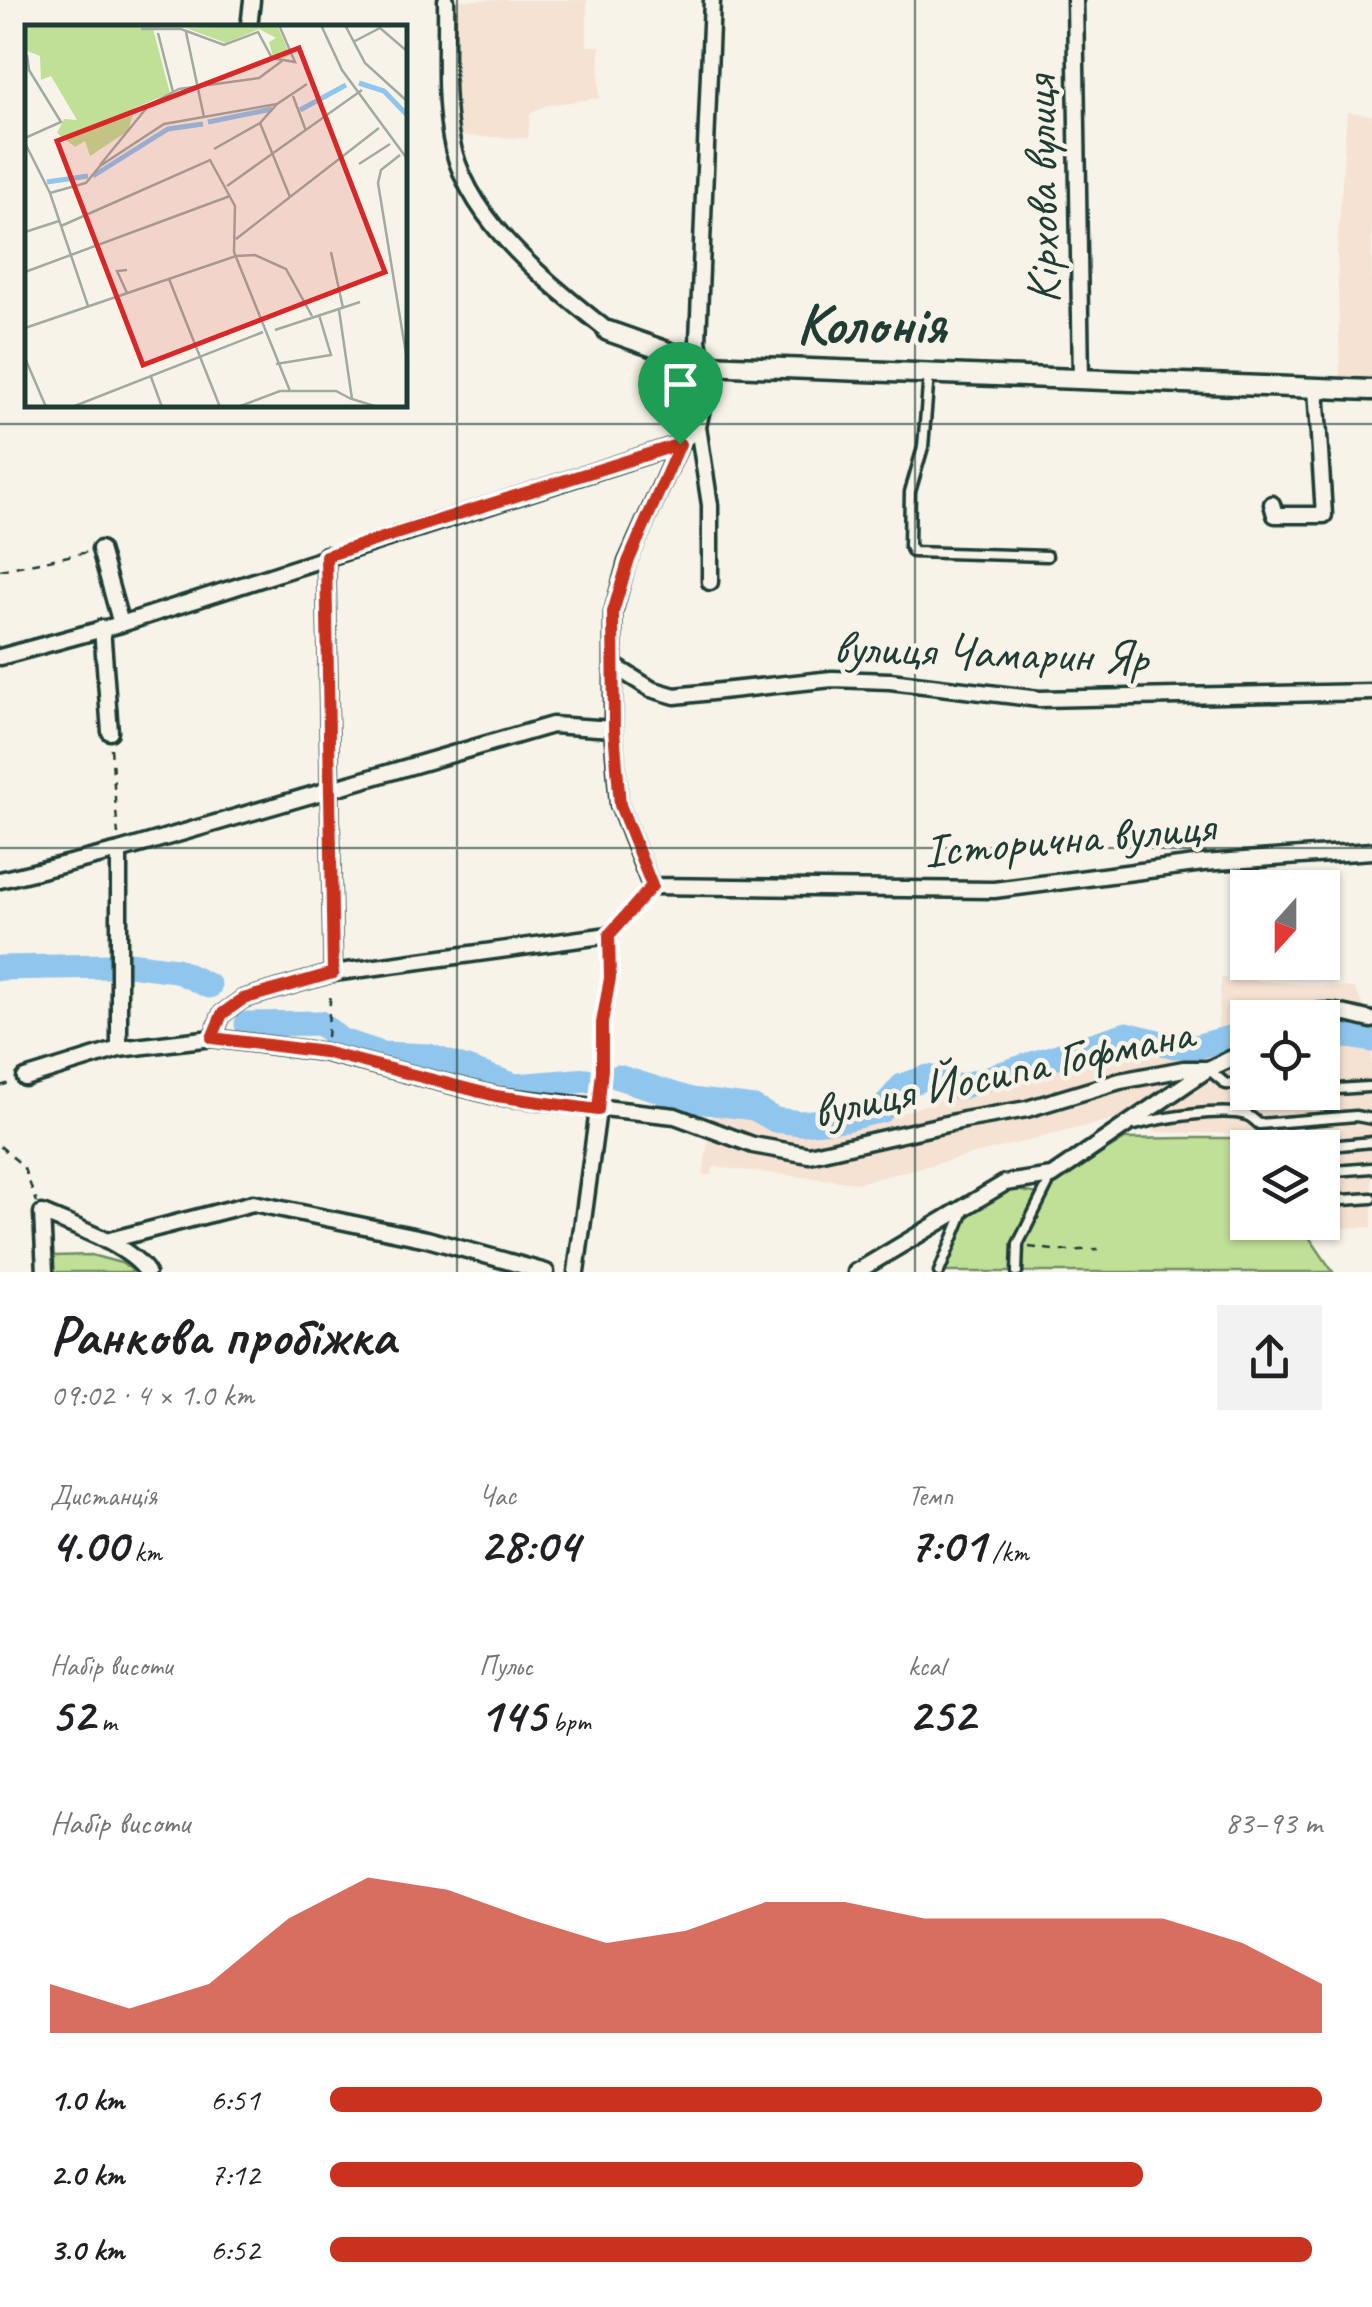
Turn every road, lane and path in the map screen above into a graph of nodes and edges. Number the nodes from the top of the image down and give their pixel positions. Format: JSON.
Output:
{"nodes":[{"id":1,"x":252,"y":0,"type":"edge"},
{"id":2,"x":446,"y":0,"type":"edge"},
{"id":3,"x":712,"y":0,"type":"edge"},
{"id":4,"x":1075,"y":0,"type":"edge"},
{"id":5,"x":250,"y":25,"type":"edge"},
{"id":6,"x":608,"y":330,"type":"joint"},
{"id":7,"x":706,"y":366,"type":"junction"},
{"id":8,"x":929,"y":374,"type":"junction"},
{"id":9,"x":1081,"y":380,"type":"junction"},
{"id":10,"x":1316,"y":388,"type":"junction"},
{"id":11,"x":1372,"y":390,"type":"edge"},
{"id":12,"x":698,"y":427,"type":"junction"},
{"id":13,"x":680,"y":444,"type":"junction"},
{"id":14,"x":1272,"y":504,"type":"dead end"},
{"id":15,"x":100,"y":550,"type":"joint"},
{"id":16,"x":326,"y":556,"type":"junction"},
{"id":17,"x":1047,"y":556,"type":"dead end"},
{"id":18,"x":0,"y":570,"type":"edge"},
{"id":19,"x":710,"y":582,"type":"dead end"},
{"id":20,"x":120,"y":624,"type":"junction"},
{"id":21,"x":102,"y":628,"type":"junction"},
{"id":22,"x":0,"y":657,"type":"edge"},
{"id":23,"x":616,"y":667,"type":"junction"},
{"id":24,"x":1372,"y":692,"type":"edge"},
{"id":25,"x":614,"y":729,"type":"junction"},
{"id":26,"x":110,"y":732,"type":"joint"},
{"id":27,"x":329,"y":787,"type":"junction"},
{"id":28,"x":119,"y":851,"type":"junction"},
{"id":29,"x":1372,"y":852,"type":"edge"},
{"id":30,"x":0,"y":880,"type":"edge"},
{"id":31,"x":652,"y":886,"type":"junction"},
{"id":32,"x":609,"y":935,"type":"junction"},
{"id":33,"x":333,"y":973,"type":"junction"},
{"id":34,"x":1340,"y":1014,"type":"edge"},
{"id":35,"x":1372,"y":1020,"type":"edge"},
{"id":36,"x":327,"y":1035,"type":"dead end"},
{"id":37,"x":212,"y":1038,"type":"junction"},
{"id":38,"x":118,"y":1048,"type":"junction"},
{"id":39,"x":1230,"y":1059,"type":"edge"},
{"id":40,"x":1208,"y":1068,"type":"junction"},
{"id":41,"x":25,"y":1078,"type":"dead end"},
{"id":42,"x":1230,"y":1084,"type":"edge"},
{"id":43,"x":1368,"y":1086,"type":"dead end"},
{"id":44,"x":1340,"y":1088,"type":"edge"},
{"id":45,"x":598,"y":1110,"type":"junction"},
{"id":46,"x":1372,"y":1119,"type":"edge"},
{"id":47,"x":1126,"y":1128,"type":"junction"},
{"id":48,"x":1372,"y":1142,"type":"edge"},
{"id":49,"x":1340,"y":1145,"type":"edge"},
{"id":50,"x":0,"y":1146,"type":"edge"},
{"id":51,"x":1372,"y":1168,"type":"edge"},
{"id":52,"x":1340,"y":1171,"type":"edge"},
{"id":53,"x":1052,"y":1176,"type":"junction"},
{"id":54,"x":1372,"y":1198,"type":"edge"},
{"id":55,"x":1340,"y":1201,"type":"edge"},
{"id":56,"x":965,"y":1207,"type":"junction"},
{"id":57,"x":42,"y":1213,"type":"junction"},
{"id":58,"x":106,"y":1241,"type":"junction"},
{"id":59,"x":1018,"y":1244,"type":"junction"},
{"id":60,"x":1098,"y":1249,"type":"dead end"},
{"id":61,"x":45,"y":1272,"type":"edge"},
{"id":62,"x":146,"y":1272,"type":"edge"},
{"id":63,"x":546,"y":1272,"type":"edge"},
{"id":64,"x":576,"y":1272,"type":"edge"},
{"id":65,"x":856,"y":1272,"type":"edge"},
{"id":66,"x":939,"y":1272,"type":"edge"},
{"id":67,"x":1017,"y":1272,"type":"edge"}],
"edges":[{"from":1,"to":5,"type":"street"},
{"from":2,"to":6,"type":"street"},
{"from":3,"to":7,"type":"street"},
{"from":4,"to":9,"type":"street","name":"Кірхова вулиця"},
{"from":6,"to":7,"type":"street"},
{"from":7,"to":8,"type":"street"},
{"from":7,"to":12,"type":"street"},
{"from":8,"to":9,"type":"street"},
{"from":8,"to":17,"type":"lane"},
{"from":9,"to":10,"type":"street"},
{"from":10,"to":11,"type":"street"},
{"from":10,"to":14,"type":"street"},
{"from":12,"to":13,"type":"street"},
{"from":12,"to":19,"type":"street"},
{"from":13,"to":16,"type":"street"},
{"from":13,"to":23,"type":"street"},
{"from":15,"to":18,"type":"path"},
{"from":15,"to":20,"type":"street"},
{"from":16,"to":20,"type":"street"},
{"from":16,"to":27,"type":"street"},
{"from":20,"to":21,"type":"street"},
{"from":21,"to":22,"type":"street"},
{"from":21,"to":26,"type":"street"},
{"from":23,"to":24,"type":"street","name":"вулиця Чамарин Яр"},
{"from":23,"to":25,"type":"street"},
{"from":25,"to":27,"type":"street"},
{"from":25,"to":31,"type":"street"},
{"from":26,"to":28,"type":"path"},
{"from":27,"to":28,"type":"street"},
{"from":27,"to":33,"type":"street"},
{"from":28,"to":30,"type":"street"},
{"from":28,"to":38,"type":"street"},
{"from":29,"to":31,"type":"street","name":"Історична вулиця"},
{"from":31,"to":32,"type":"lane"},
{"from":32,"to":33,"type":"street"},
{"from":32,"to":45,"type":"path"},
{"from":33,"to":36,"type":"path"},
{"from":33,"to":37,"type":"street"},
{"from":34,"to":35,"type":"street"},
{"from":37,"to":38,"type":"street","name":"вулиця Йосипа Гофмана"},
{"from":37,"to":45,"type":"street","name":"вулиця Йосипа Гофмана"},
{"from":38,"to":41,"type":"street","name":"вулиця Йосипа Гофмана"},
{"from":39,"to":40,"type":"street","name":"вулиця Йосипа Гофмана"},
{"from":40,"to":42,"type":"lane"},
{"from":40,"to":45,"type":"street","name":"вулиця Йосипа Гофмана"},
{"from":40,"to":47,"type":"street"},
{"from":43,"to":44,"type":"lane"},
{"from":45,"to":64,"type":"street"},
{"from":46,"to":47,"type":"lane"},
{"from":47,"to":53,"type":"street"},
{"from":48,"to":49,"type":"lane"},
{"from":50,"to":57,"type":"path"},
{"from":51,"to":52,"type":"lane"},
{"from":53,"to":56,"type":"street"},
{"from":53,"to":59,"type":"lane"},
{"from":54,"to":55,"type":"lane"},
{"from":56,"to":65,"type":"street"},
{"from":56,"to":66,"type":"lane"},
{"from":57,"to":58,"type":"street"},
{"from":57,"to":61,"type":"street"},
{"from":58,"to":62,"type":"street"},
{"from":58,"to":63,"type":"street"},
{"from":59,"to":60,"type":"path"},
{"from":59,"to":67,"type":"lane"}]}
